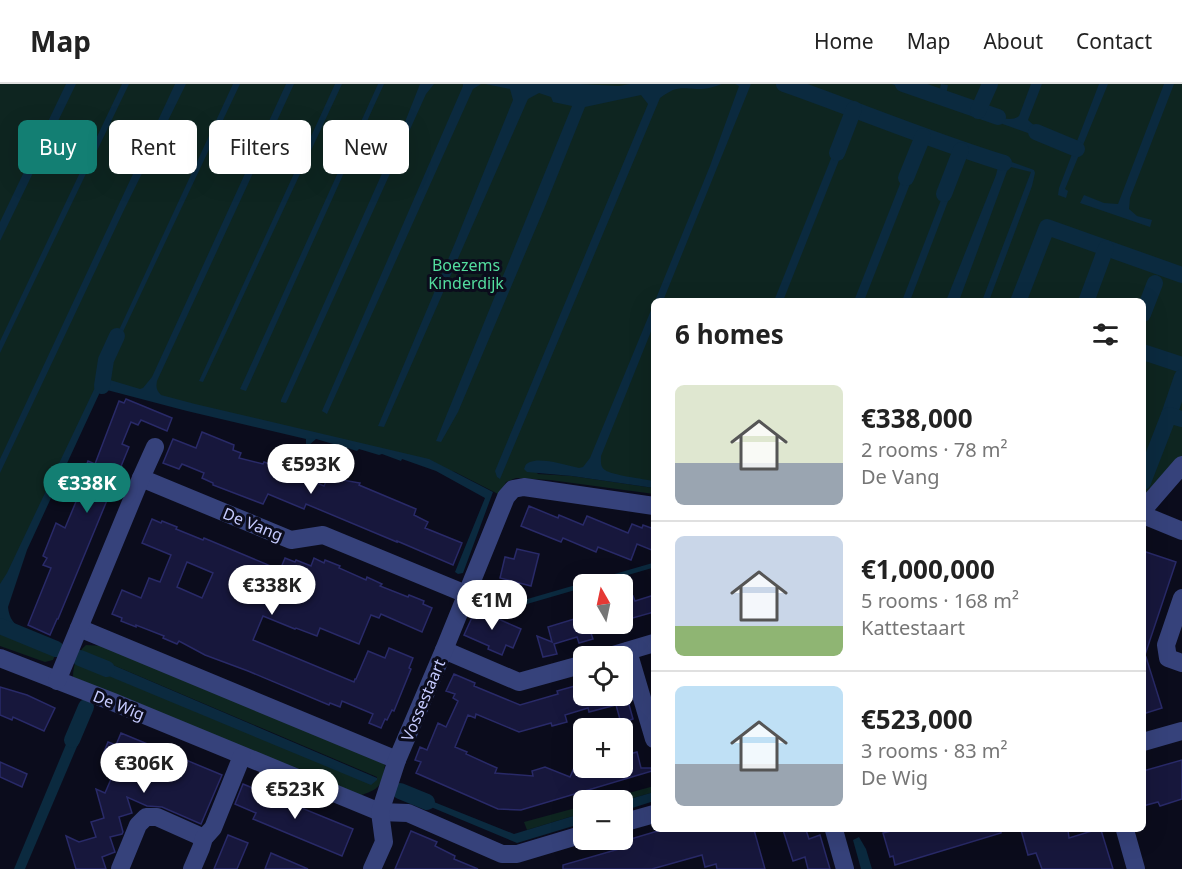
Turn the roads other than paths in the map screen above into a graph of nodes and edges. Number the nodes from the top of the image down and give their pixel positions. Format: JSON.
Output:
{"nodes":[{"id":1,"x":155,"y":447,"type":"dead end"},
{"id":2,"x":1182,"y":465,"type":"edge"},
{"id":3,"x":141,"y":478,"type":"junction"},
{"id":4,"x":651,"y":506,"type":"edge"},
{"id":5,"x":1146,"y":507,"type":"edge"},
{"id":6,"x":1146,"y":516,"type":"edge"},
{"id":7,"x":1182,"y":531,"type":"edge"},
{"id":8,"x":466,"y":594,"type":"junction"},
{"id":9,"x":1182,"y":598,"type":"edge"},
{"id":10,"x":79,"y":628,"type":"junction"},
{"id":11,"x":651,"y":644,"type":"edge"},
{"id":12,"x":633,"y":649,"type":"edge"},
{"id":13,"x":444,"y":650,"type":"junction"},
{"id":14,"x":0,"y":658,"type":"edge"},
{"id":15,"x":1182,"y":663,"type":"edge"},
{"id":16,"x":573,"y":667,"type":"edge"},
{"id":17,"x":633,"y":668,"type":"edge"},
{"id":18,"x":57,"y":681,"type":"junction"},
{"id":19,"x":651,"y":729,"type":"edge"},
{"id":20,"x":1182,"y":730,"type":"edge"},
{"id":21,"x":1146,"y":741,"type":"edge"},
{"id":22,"x":242,"y":756,"type":"junction"},
{"id":23,"x":397,"y":760,"type":"junction"},
{"id":24,"x":380,"y":812,"type":"junction"},
{"id":25,"x":651,"y":815,"type":"edge"},
{"id":26,"x":633,"y":820,"type":"edge"},
{"id":27,"x":836,"y":832,"type":"edge"},
{"id":28,"x":1126,"y":832,"type":"edge"},
{"id":29,"x":573,"y":837,"type":"edge"},
{"id":30,"x":204,"y":838,"type":"junction"},
{"id":31,"x":120,"y":869,"type":"edge"},
{"id":32,"x":192,"y":869,"type":"edge"},
{"id":33,"x":372,"y":869,"type":"edge"},
{"id":34,"x":844,"y":869,"type":"edge"},
{"id":35,"x":1136,"y":869,"type":"edge"}],
"edges":[{"from":1,"to":3,"type":"street"},
{"from":2,"to":5,"type":"street"},
{"from":3,"to":8,"type":"street","name":"De Vang"},
{"from":3,"to":10,"type":"street"},
{"from":4,"to":8,"type":"street","name":"Vossestaart"},
{"from":6,"to":7,"type":"street"},
{"from":8,"to":13,"type":"street","name":"Vossestaart"},
{"from":9,"to":15,"type":"street"},
{"from":10,"to":18,"type":"street"},
{"from":10,"to":23,"type":"street"},
{"from":11,"to":12,"type":"street"},
{"from":13,"to":16,"type":"street"},
{"from":13,"to":23,"type":"street","name":"Vossestaart"},
{"from":14,"to":18,"type":"street","name":"De Wig"},
{"from":17,"to":19,"type":"street"},
{"from":18,"to":22,"type":"street","name":"De Wig"},
{"from":20,"to":21,"type":"street"},
{"from":22,"to":24,"type":"street","name":"De Wig"},
{"from":22,"to":30,"type":"street"},
{"from":23,"to":24,"type":"street","name":"Vossestaart"},
{"from":24,"to":29,"type":"street","name":"De Wig"},
{"from":24,"to":33,"type":"street"},
{"from":25,"to":26,"type":"street"},
{"from":27,"to":34,"type":"street"},
{"from":28,"to":35,"type":"street"},
{"from":30,"to":31,"type":"street"},
{"from":30,"to":32,"type":"street"}]}
